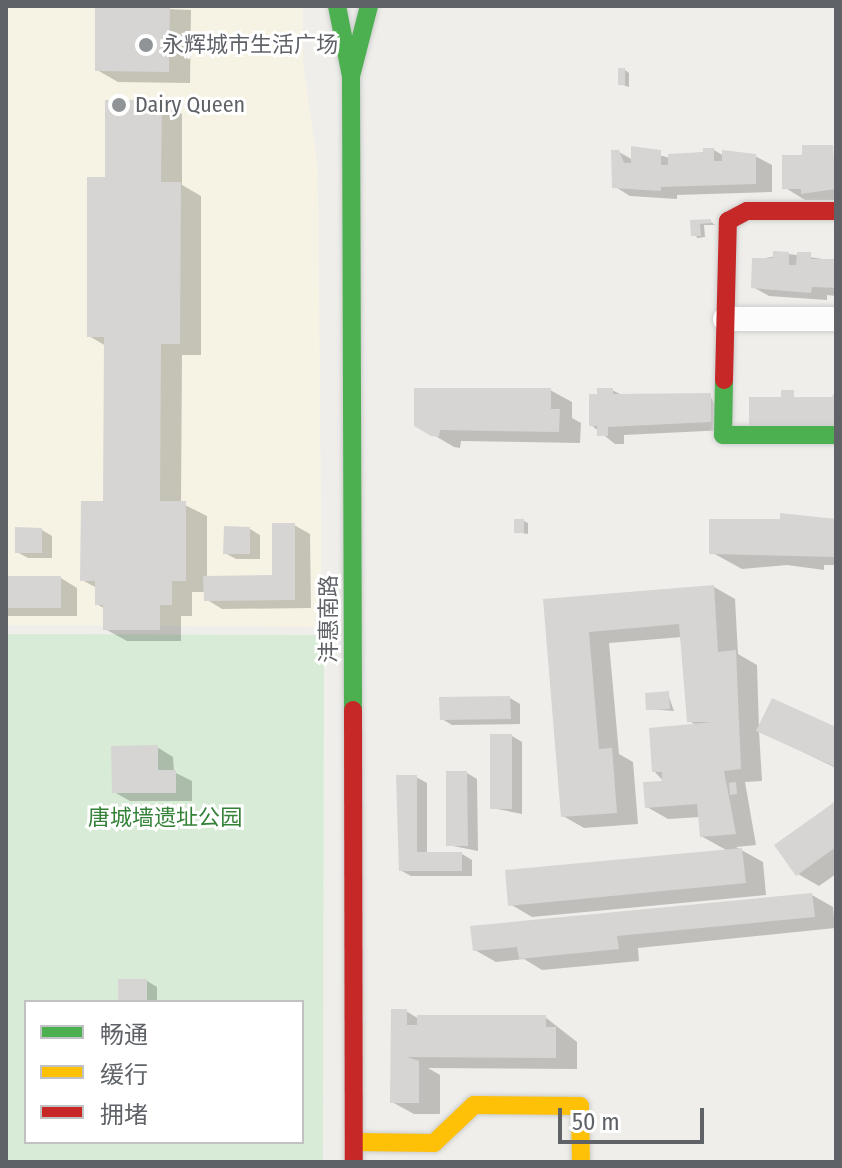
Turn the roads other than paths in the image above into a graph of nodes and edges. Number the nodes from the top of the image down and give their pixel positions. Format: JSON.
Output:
{"nodes":[{"id":1,"x":337,"y":6,"type":"edge"},
{"id":2,"x":369,"y":6,"type":"edge"},
{"id":3,"x":325,"y":39,"type":"dead end"},
{"id":4,"x":351,"y":76,"type":"junction"},
{"id":5,"x":836,"y":211,"type":"edge"},
{"id":6,"x":725,"y":319,"type":"junction"},
{"id":7,"x":836,"y":319,"type":"edge"},
{"id":8,"x":836,"y":435,"type":"edge"},
{"id":9,"x":354,"y":1142,"type":"junction"},
{"id":10,"x":354,"y":1162,"type":"edge"},
{"id":11,"x":581,"y":1162,"type":"edge"}],
"edges":[{"from":1,"to":4,"type":"main road","name":"沣惠南路"},
{"from":2,"to":4,"type":"main road","name":"沣惠南路"},
{"from":3,"to":4,"type":"main road"},
{"from":4,"to":9,"type":"main road","name":"沣惠南路"},
{"from":5,"to":6,"type":"main road"},
{"from":6,"to":7,"type":"street"},
{"from":6,"to":8,"type":"main road"},
{"from":9,"to":10,"type":"main road","name":"沣惠南路"},
{"from":9,"to":11,"type":"main road"}]}
